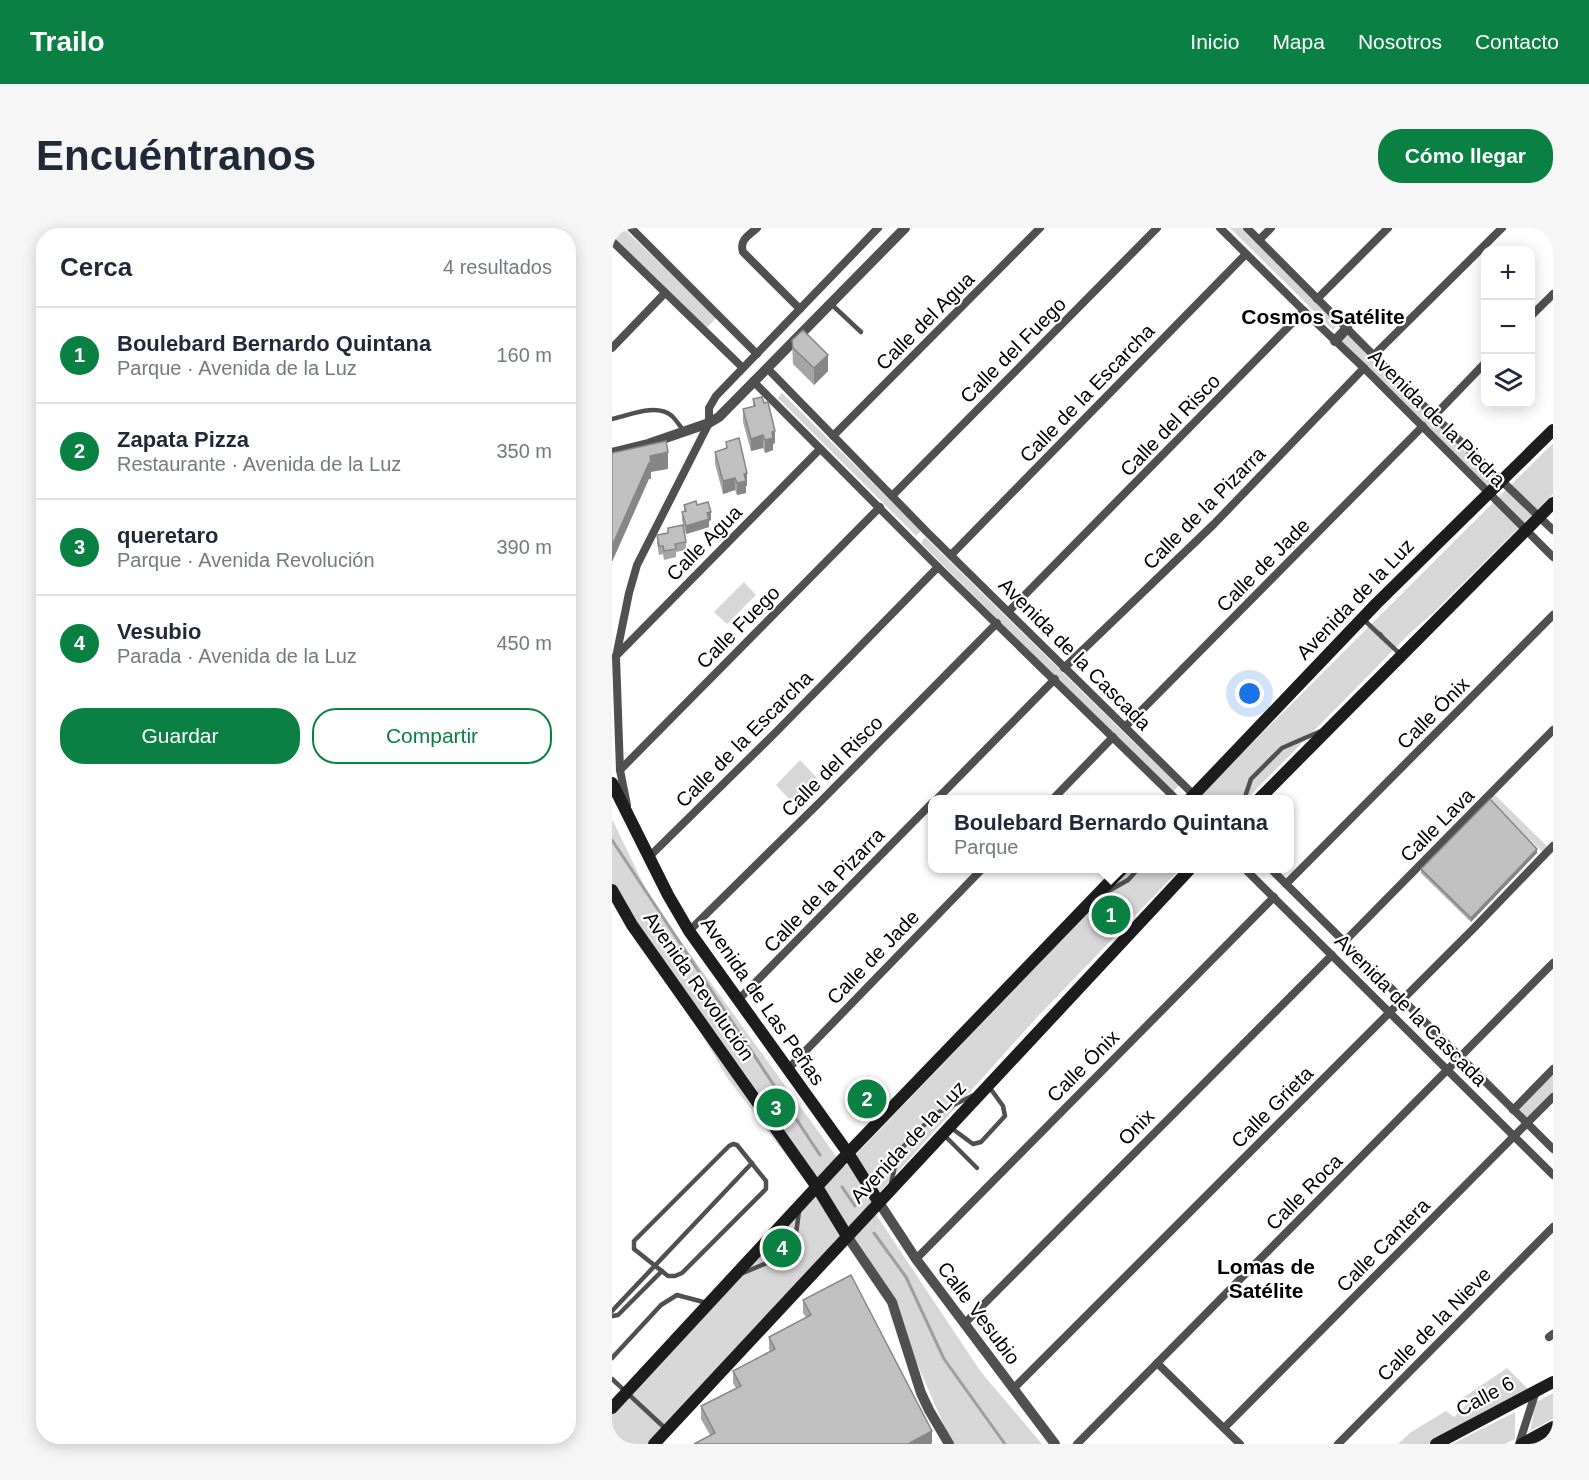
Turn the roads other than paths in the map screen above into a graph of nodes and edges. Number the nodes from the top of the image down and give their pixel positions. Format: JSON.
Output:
{"nodes":[{"id":1,"x":631,"y":228,"type":"edge"},
{"id":2,"x":757,"y":228,"type":"edge"},
{"id":3,"x":878,"y":228,"type":"edge"},
{"id":4,"x":905,"y":228,"type":"edge"},
{"id":5,"x":1040,"y":228,"type":"edge"},
{"id":6,"x":1157,"y":228,"type":"edge"},
{"id":7,"x":1220,"y":228,"type":"edge"},
{"id":8,"x":1247,"y":228,"type":"edge"},
{"id":9,"x":1271,"y":228,"type":"edge"},
{"id":10,"x":1388,"y":228,"type":"edge"},
{"id":11,"x":1502,"y":228,"type":"edge"},
{"id":12,"x":1259,"y":240,"type":"junction"},
{"id":13,"x":612,"y":241,"type":"edge"},
{"id":14,"x":1246,"y":254,"type":"junction"},
{"id":15,"x":665,"y":293,"type":"junction"},
{"id":16,"x":1553,"y":294,"type":"edge"},
{"id":17,"x":1317,"y":299,"type":"junction"},
{"id":18,"x":830,"y":303,"type":"junction"},
{"id":19,"x":800,"y":309,"type":"junction"},
{"id":20,"x":1304,"y":312,"type":"junction"},
{"id":21,"x":1535,"y":312,"type":"edge"},
{"id":22,"x":1347,"y":328,"type":"junction"},
{"id":23,"x":861,"y":332,"type":"dead end"},
{"id":24,"x":1335,"y":341,"type":"junction"},
{"id":25,"x":612,"y":348,"type":"edge"},
{"id":26,"x":757,"y":354,"type":"junction"},
{"id":27,"x":1373,"y":356,"type":"junction"},
{"id":28,"x":1481,"y":367,"type":"edge"},
{"id":29,"x":743,"y":368,"type":"junction"},
{"id":30,"x":767,"y":368,"type":"junction"},
{"id":31,"x":1364,"y":368,"type":"junction"},
{"id":32,"x":753,"y":381,"type":"junction"},
{"id":33,"x":1434,"y":416,"type":"junction"},
{"id":34,"x":612,"y":419,"type":"edge"},
{"id":35,"x":709,"y":423,"type":"junction"},
{"id":36,"x":1422,"y":426,"type":"junction"},
{"id":37,"x":1553,"y":430,"type":"edge"},
{"id":38,"x":684,"y":431,"type":"junction"},
{"id":39,"x":833,"y":436,"type":"junction"},
{"id":40,"x":820,"y":449,"type":"junction"},
{"id":41,"x":612,"y":453,"type":"edge"},
{"id":42,"x":1501,"y":481,"type":"junction"},
{"id":43,"x":1488,"y":494,"type":"junction"},
{"id":44,"x":892,"y":495,"type":"junction"},
{"id":45,"x":1553,"y":503,"type":"edge"},
{"id":46,"x":880,"y":507,"type":"junction"},
{"id":47,"x":1540,"y":517,"type":"junction"},
{"id":48,"x":1553,"y":530,"type":"edge"},
{"id":49,"x":1526,"y":531,"type":"junction"},
{"id":50,"x":927,"y":532,"type":"junction"},
{"id":51,"x":917,"y":543,"type":"junction"},
{"id":52,"x":951,"y":555,"type":"junction"},
{"id":53,"x":1553,"y":557,"type":"edge"},
{"id":54,"x":938,"y":567,"type":"junction"},
{"id":55,"x":1009,"y":612,"type":"junction"},
{"id":56,"x":1553,"y":615,"type":"edge"},
{"id":57,"x":1362,"y":618,"type":"junction"},
{"id":58,"x":997,"y":622,"type":"junction"},
{"id":59,"x":1396,"y":650,"type":"junction"},
{"id":60,"x":614,"y":658,"type":"edge"},
{"id":61,"x":1064,"y":668,"type":"junction"},
{"id":62,"x":1055,"y":679,"type":"junction"},
{"id":63,"x":1125,"y":727,"type":"junction"},
{"id":64,"x":1327,"y":729,"type":"junction"},
{"id":65,"x":1553,"y":730,"type":"edge"},
{"id":66,"x":1113,"y":738,"type":"junction"},
{"id":67,"x":620,"y":770,"type":"junction"},
{"id":68,"x":612,"y":783,"type":"edge"},
{"id":69,"x":941,"y":795,"type":"edge"},
{"id":70,"x":1057,"y":795,"type":"edge"},
{"id":71,"x":1172,"y":795,"type":"edge"},
{"id":72,"x":1191,"y":795,"type":"edge"},
{"id":73,"x":1197,"y":795,"type":"edge"},
{"id":74,"x":1246,"y":795,"type":"edge"},
{"id":75,"x":1263,"y":795,"type":"edge"},
{"id":76,"x":928,"y":808,"type":"edge"},
{"id":77,"x":629,"y":814,"type":"junction"},
{"id":78,"x":1553,"y":846,"type":"edge"},
{"id":79,"x":649,"y":857,"type":"junction"},
{"id":80,"x":978,"y":873,"type":"edge"},
{"id":81,"x":1118,"y":873,"type":"edge"},
{"id":82,"x":1134,"y":873,"type":"edge"},
{"id":83,"x":1186,"y":873,"type":"edge"},
{"id":84,"x":1250,"y":873,"type":"edge"},
{"id":85,"x":1274,"y":873,"type":"edge"},
{"id":86,"x":1286,"y":884,"type":"junction"},
{"id":87,"x":612,"y":890,"type":"edge"},
{"id":88,"x":1274,"y":897,"type":"junction"},
{"id":89,"x":1092,"y":901,"type":"junction"},
{"id":90,"x":689,"y":931,"type":"junction"},
{"id":91,"x":1344,"y":942,"type":"junction"},
{"id":92,"x":1332,"y":955,"type":"junction"},
{"id":93,"x":1553,"y":963,"type":"edge"},
{"id":94,"x":1402,"y":999,"type":"junction"},
{"id":95,"x":738,"y":1000,"type":"junction"},
{"id":96,"x":1390,"y":1012,"type":"junction"},
{"id":97,"x":1461,"y":1056,"type":"junction"},
{"id":98,"x":1447,"y":1069,"type":"junction"},
{"id":99,"x":1553,"y":1069,"type":"edge"},
{"id":100,"x":787,"y":1070,"type":"junction"},
{"id":101,"x":986,"y":1088,"type":"junction"},
{"id":102,"x":1553,"y":1097,"type":"edge"},
{"id":103,"x":1513,"y":1110,"type":"junction"},
{"id":104,"x":1526,"y":1124,"type":"junction"},
{"id":105,"x":946,"y":1130,"type":"junction"},
{"id":106,"x":1514,"y":1135,"type":"junction"},
{"id":107,"x":1553,"y":1149,"type":"edge"},
{"id":108,"x":851,"y":1158,"type":"junction"},
{"id":109,"x":752,"y":1163,"type":"junction"},
{"id":110,"x":977,"y":1168,"type":"dead end"},
{"id":111,"x":1553,"y":1175,"type":"edge"},
{"id":112,"x":817,"y":1187,"type":"junction"},
{"id":113,"x":889,"y":1190,"type":"junction"},
{"id":114,"x":878,"y":1201,"type":"junction"},
{"id":115,"x":1553,"y":1227,"type":"edge"},
{"id":116,"x":844,"y":1231,"type":"junction"},
{"id":117,"x":916,"y":1259,"type":"junction"},
{"id":118,"x":654,"y":1265,"type":"junction"},
{"id":119,"x":662,"y":1271,"type":"junction"},
{"id":120,"x":709,"y":1304,"type":"junction"},
{"id":121,"x":612,"y":1311,"type":"edge"},
{"id":122,"x":612,"y":1316,"type":"edge"},
{"id":123,"x":964,"y":1324,"type":"junction"},
{"id":124,"x":612,"y":1358,"type":"edge"},
{"id":125,"x":1157,"y":1363,"type":"junction"},
{"id":126,"x":612,"y":1379,"type":"edge"},
{"id":127,"x":1553,"y":1382,"type":"edge"},
{"id":128,"x":1013,"y":1389,"type":"junction"},
{"id":129,"x":627,"y":1392,"type":"junction"},
{"id":130,"x":1534,"y":1396,"type":"junction"},
{"id":131,"x":612,"y":1408,"type":"edge"},
{"id":132,"x":1553,"y":1427,"type":"edge"},
{"id":133,"x":1224,"y":1428,"type":"junction"},
{"id":134,"x":667,"y":1430,"type":"junction"},
{"id":135,"x":1521,"y":1441,"type":"edge"},
{"id":136,"x":654,"y":1444,"type":"edge"},
{"id":137,"x":949,"y":1444,"type":"edge"},
{"id":138,"x":1055,"y":1444,"type":"edge"},
{"id":139,"x":1077,"y":1444,"type":"edge"},
{"id":140,"x":1240,"y":1444,"type":"edge"},
{"id":141,"x":1338,"y":1444,"type":"edge"},
{"id":142,"x":1436,"y":1444,"type":"edge"}],
"edges":[{"from":1,"to":26,"type":"street"},
{"from":2,"to":19,"type":"street"},
{"from":3,"to":19,"type":"street"},
{"from":4,"to":18,"type":"street"},
{"from":5,"to":39,"type":"street","name":"Calle del Agua"},
{"from":6,"to":44,"type":"street","name":"Calle del Fuego"},
{"from":7,"to":14,"type":"street","name":"Avenida de la Piedra"},
{"from":8,"to":12,"type":"street","name":"Avenida de la Piedra"},
{"from":9,"to":12,"type":"street"},
{"from":10,"to":17,"type":"street"},
{"from":11,"to":27,"type":"street"},
{"from":12,"to":17,"type":"street","name":"Avenida de la Piedra"},
{"from":13,"to":15,"type":"street"},
{"from":14,"to":20,"type":"street","name":"Avenida de la Piedra"},
{"from":14,"to":52,"type":"street","name":"Calle de la Escarcha"},
{"from":15,"to":25,"type":"street"},
{"from":15,"to":29,"type":"street"},
{"from":16,"to":21,"type":"street"},
{"from":17,"to":22,"type":"street","name":"Avenida de la Piedra"},
{"from":18,"to":23,"type":"lane"},
{"from":18,"to":30,"type":"street"},
{"from":19,"to":26,"type":"street"},
{"from":20,"to":24,"type":"street","name":"Avenida de la Piedra"},
{"from":20,"to":55,"type":"street","name":"Calle del Risco"},
{"from":22,"to":24,"type":"street"},
{"from":22,"to":27,"type":"street","name":"Avenida de la Piedra"},
{"from":24,"to":31,"type":"street","name":"Avenida de la Piedra"},
{"from":26,"to":29,"type":"street"},
{"from":27,"to":33,"type":"street","name":"Avenida de la Piedra"},
{"from":28,"to":33,"type":"street"},
{"from":29,"to":35,"type":"street"},
{"from":30,"to":32,"type":"street"},
{"from":30,"to":39,"type":"street","name":"Avenida de la Cascada"},
{"from":31,"to":36,"type":"street","name":"Avenida de la Piedra"},
{"from":31,"to":61,"type":"street","name":"Calle de la Pizarra"},
{"from":32,"to":35,"type":"street"},
{"from":32,"to":40,"type":"street","name":"Avenida de la Cascada"},
{"from":33,"to":42,"type":"street","name":"Avenida de la Piedra"},
{"from":34,"to":38,"type":"lane"},
{"from":35,"to":38,"type":"street"},
{"from":35,"to":60,"type":"street"},
{"from":36,"to":43,"type":"street","name":"Avenida de la Piedra"},
{"from":36,"to":63,"type":"street","name":"Calle de Jade"},
{"from":37,"to":42,"type":"main road","name":"Avenida de la Luz"},
{"from":38,"to":41,"type":"street"},
{"from":39,"to":44,"type":"street","name":"Avenida de la Cascada"},
{"from":40,"to":46,"type":"street","name":"Avenida de la Cascada"},
{"from":40,"to":60,"type":"street","name":"Calle Agua"},
{"from":42,"to":43,"type":"main road","name":"Avenida de la Luz"},
{"from":42,"to":47,"type":"street","name":"Avenida de la Piedra"},
{"from":43,"to":49,"type":"street","name":"Avenida de la Piedra"},
{"from":43,"to":57,"type":"main road","name":"Avenida de la Luz"},
{"from":44,"to":50,"type":"street","name":"Avenida de la Cascada"},
{"from":45,"to":47,"type":"main road"},
{"from":46,"to":51,"type":"street","name":"Avenida de la Cascada"},
{"from":46,"to":67,"type":"street","name":"Calle Fuego"},
{"from":47,"to":48,"type":"street","name":"Avenida de la Piedra"},
{"from":47,"to":49,"type":"main road"},
{"from":49,"to":53,"type":"street","name":"Avenida de la Piedra"},
{"from":49,"to":59,"type":"main road"},
{"from":50,"to":51,"type":"street"},
{"from":50,"to":52,"type":"street","name":"Avenida de la Cascada"},
{"from":51,"to":54,"type":"street","name":"Avenida de la Cascada"},
{"from":52,"to":55,"type":"street","name":"Avenida de la Cascada"},
{"from":54,"to":58,"type":"street","name":"Avenida de la Cascada"},
{"from":54,"to":79,"type":"street","name":"Calle de la Escarcha"},
{"from":55,"to":61,"type":"street","name":"Avenida de la Cascada"},
{"from":56,"to":86,"type":"street","name":"Calle Ónix"},
{"from":57,"to":59,"type":"lane"},
{"from":57,"to":73,"type":"main road","name":"Avenida de la Luz"},
{"from":58,"to":62,"type":"street","name":"Avenida de la Cascada"},
{"from":58,"to":90,"type":"street","name":"Calle del Risco"},
{"from":59,"to":64,"type":"main road"},
{"from":60,"to":67,"type":"street"},
{"from":61,"to":63,"type":"street","name":"Avenida de la Cascada"},
{"from":62,"to":66,"type":"street","name":"Avenida de la Cascada"},
{"from":62,"to":69,"type":"street"},
{"from":63,"to":72,"type":"street","name":"Avenida de la Cascada"},
{"from":64,"to":74,"type":"lane"},
{"from":64,"to":75,"type":"main road"},
{"from":65,"to":91,"type":"street","name":"Calle Lava"},
{"from":66,"to":70,"type":"street"},
{"from":66,"to":71,"type":"street","name":"Avenida de la Cascada"},
{"from":67,"to":77,"type":"street"},
{"from":68,"to":77,"type":"main road","name":"Avenida de Las Peñas"},
{"from":76,"to":95,"type":"street","name":"Calle de la Pizarra"},
{"from":77,"to":79,"type":"main road","name":"Avenida de Las Peñas"},
{"from":78,"to":94,"type":"street","name":"Calle Grieta"},
{"from":79,"to":90,"type":"main road","name":"Avenida de Las Peñas"},
{"from":80,"to":100,"type":"street","name":"Calle de Jade"},
{"from":81,"to":89,"type":"main road","name":"Avenida de la Luz"},
{"from":82,"to":89,"type":"lane"},
{"from":83,"to":101,"type":"main road","name":"Avenida de la Luz"},
{"from":84,"to":88,"type":"street","name":"Avenida de la Cascada"},
{"from":85,"to":86,"type":"street","name":"Avenida de la Cascada"},
{"from":86,"to":91,"type":"street","name":"Avenida de la Cascada"},
{"from":87,"to":112,"type":"main road","name":"Avenida Revolución"},
{"from":88,"to":92,"type":"street","name":"Avenida de la Cascada"},
{"from":88,"to":117,"type":"street","name":"Calle Ónix"},
{"from":89,"to":108,"type":"main road","name":"Avenida de la Luz"},
{"from":90,"to":95,"type":"main road","name":"Avenida de Las Peñas"},
{"from":91,"to":94,"type":"street","name":"Avenida de la Cascada"},
{"from":92,"to":96,"type":"street","name":"Avenida de la Cascada"},
{"from":92,"to":123,"type":"street","name":"Onix"},
{"from":93,"to":97,"type":"street","name":"Calle Roca"},
{"from":94,"to":96,"type":"street","name":"Calle Grieta"},
{"from":94,"to":97,"type":"street","name":"Avenida de la Cascada"},
{"from":95,"to":100,"type":"main road","name":"Avenida de Las Peñas"},
{"from":96,"to":98,"type":"street","name":"Avenida de la Cascada"},
{"from":96,"to":128,"type":"street","name":"Calle Grieta"},
{"from":97,"to":98,"type":"street","name":"Calle Roca"},
{"from":97,"to":103,"type":"street","name":"Avenida de la Cascada"},
{"from":98,"to":106,"type":"street","name":"Avenida de la Cascada"},
{"from":98,"to":125,"type":"street","name":"Calle Roca"},
{"from":99,"to":103,"type":"street"},
{"from":100,"to":108,"type":"main road","name":"Avenida de Las Peñas"},
{"from":101,"to":105,"type":"main road","name":"Avenida de la Luz"},
{"from":101,"to":105,"type":"lane"},
{"from":101,"to":113,"type":"lane"},
{"from":102,"to":104,"type":"street","name":"Calle Cantera"},
{"from":103,"to":104,"type":"street","name":"Avenida de la Cascada"},
{"from":104,"to":106,"type":"street","name":"Calle Cantera"},
{"from":104,"to":107,"type":"street","name":"Avenida de la Cascada"},
{"from":105,"to":110,"type":"lane"},
{"from":105,"to":113,"type":"main road","name":"Avenida de la Luz"},
{"from":106,"to":111,"type":"street","name":"Avenida de la Cascada"},
{"from":106,"to":133,"type":"street","name":"Calle Cantera"},
{"from":108,"to":112,"type":"main road","name":"Avenida de la Luz"},
{"from":108,"to":114,"type":"main road","name":"Avenida de Las Peñas"},
{"from":109,"to":118,"type":"lane"},
{"from":109,"to":118,"type":"lane"},
{"from":109,"to":119,"type":"lane"},
{"from":112,"to":116,"type":"main road","name":"Avenida Revolución"},
{"from":112,"to":120,"type":"main road","name":"Avenida de la Luz"},
{"from":113,"to":114,"type":"main road","name":"Avenida de la Luz"},
{"from":114,"to":116,"type":"main road","name":"Avenida de la Luz"},
{"from":114,"to":117,"type":"street","name":"Calle Vesubio"},
{"from":115,"to":141,"type":"street","name":"Calle de la Nieve"},
{"from":116,"to":134,"type":"main road","name":"Avenida de la Luz"},
{"from":116,"to":137,"type":"street","name":"Avenida Revolución"},
{"from":117,"to":123,"type":"street","name":"Calle Vesubio"},
{"from":118,"to":119,"type":"lane"},
{"from":118,"to":121,"type":"lane"},
{"from":119,"to":122,"type":"lane"},
{"from":120,"to":124,"type":"lane"},
{"from":120,"to":129,"type":"main road","name":"Avenida de la Luz"},
{"from":123,"to":128,"type":"street","name":"Calle Vesubio"},
{"from":125,"to":133,"type":"street"},
{"from":125,"to":139,"type":"street","name":"Calle Roca"},
{"from":126,"to":129,"type":"lane"},
{"from":127,"to":130,"type":"main road","name":"Calle 6"},
{"from":128,"to":138,"type":"street","name":"Calle Vesubio"},
{"from":129,"to":131,"type":"main road","name":"Avenida de la Luz"},
{"from":129,"to":134,"type":"lane"},
{"from":130,"to":135,"type":"street"},
{"from":130,"to":142,"type":"main road","name":"Calle 6"},
{"from":132,"to":135,"type":"main road"},
{"from":133,"to":140,"type":"street"},
{"from":134,"to":136,"type":"main road","name":"Avenida de la Luz"}]}
